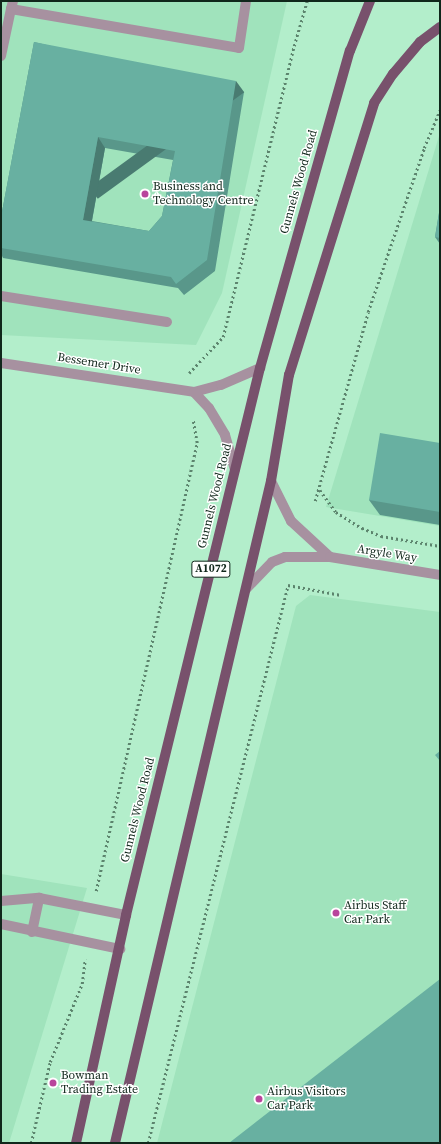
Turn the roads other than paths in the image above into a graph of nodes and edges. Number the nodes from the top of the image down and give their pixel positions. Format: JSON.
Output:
{"nodes":[{"id":1,"x":246,"y":1,"type":"edge"},
{"id":2,"x":370,"y":1,"type":"edge"},
{"id":3,"x":12,"y":5,"type":"edge"},
{"id":4,"x":440,"y":26,"type":"edge"},
{"id":5,"x":1,"y":56,"type":"edge"},
{"id":6,"x":1,"y":296,"type":"edge"},
{"id":7,"x":167,"y":322,"type":"dead end"},
{"id":8,"x":1,"y":363,"type":"edge"},
{"id":9,"x":260,"y":368,"type":"junction"},
{"id":10,"x":194,"y":392,"type":"junction"},
{"id":11,"x":235,"y":470,"type":"junction"},
{"id":12,"x":271,"y":481,"type":"junction"},
{"id":13,"x":330,"y":557,"type":"junction"},
{"id":14,"x":440,"y":576,"type":"edge"},
{"id":15,"x":246,"y":589,"type":"junction"},
{"id":16,"x":39,"y":898,"type":"junction"},
{"id":17,"x":1,"y":901,"type":"edge"},
{"id":18,"x":126,"y":914,"type":"junction"},
{"id":19,"x":1,"y":924,"type":"edge"},
{"id":20,"x":32,"y":932,"type":"junction"},
{"id":21,"x":120,"y":949,"type":"junction"},
{"id":22,"x":76,"y":1143,"type":"edge"},
{"id":23,"x":115,"y":1143,"type":"edge"}],
"edges":[{"from":1,"to":3,"type":"street"},
{"from":2,"to":9,"type":"main road","name":"Gunnels Wood Road","number":"A1072"},
{"from":3,"to":5,"type":"street"},
{"from":4,"to":12,"type":"main road","number":"A1072"},
{"from":6,"to":7,"type":"street"},
{"from":8,"to":10,"type":"street","name":"Bessemer Drive"},
{"from":9,"to":10,"type":"street","name":"Bessemer Drive"},
{"from":9,"to":11,"type":"main road","name":"Gunnels Wood Road","number":"A1072"},
{"from":10,"to":11,"type":"street"},
{"from":11,"to":18,"type":"main road","name":"Gunnels Wood Road","number":"A1072"},
{"from":12,"to":13,"type":"street"},
{"from":12,"to":15,"type":"main road","number":"A1072"},
{"from":13,"to":14,"type":"street","name":"Argyle Way"},
{"from":13,"to":15,"type":"street","name":"Argyle Way"},
{"from":15,"to":23,"type":"main road","number":"A1072"},
{"from":16,"to":17,"type":"street"},
{"from":16,"to":18,"type":"street"},
{"from":16,"to":20,"type":"street"},
{"from":18,"to":21,"type":"main road","name":"Gunnels Wood Road","number":"A1072"},
{"from":19,"to":20,"type":"street"},
{"from":20,"to":21,"type":"street"},
{"from":21,"to":22,"type":"main road","name":"Gunnels Wood Road","number":"A1072"}]}
